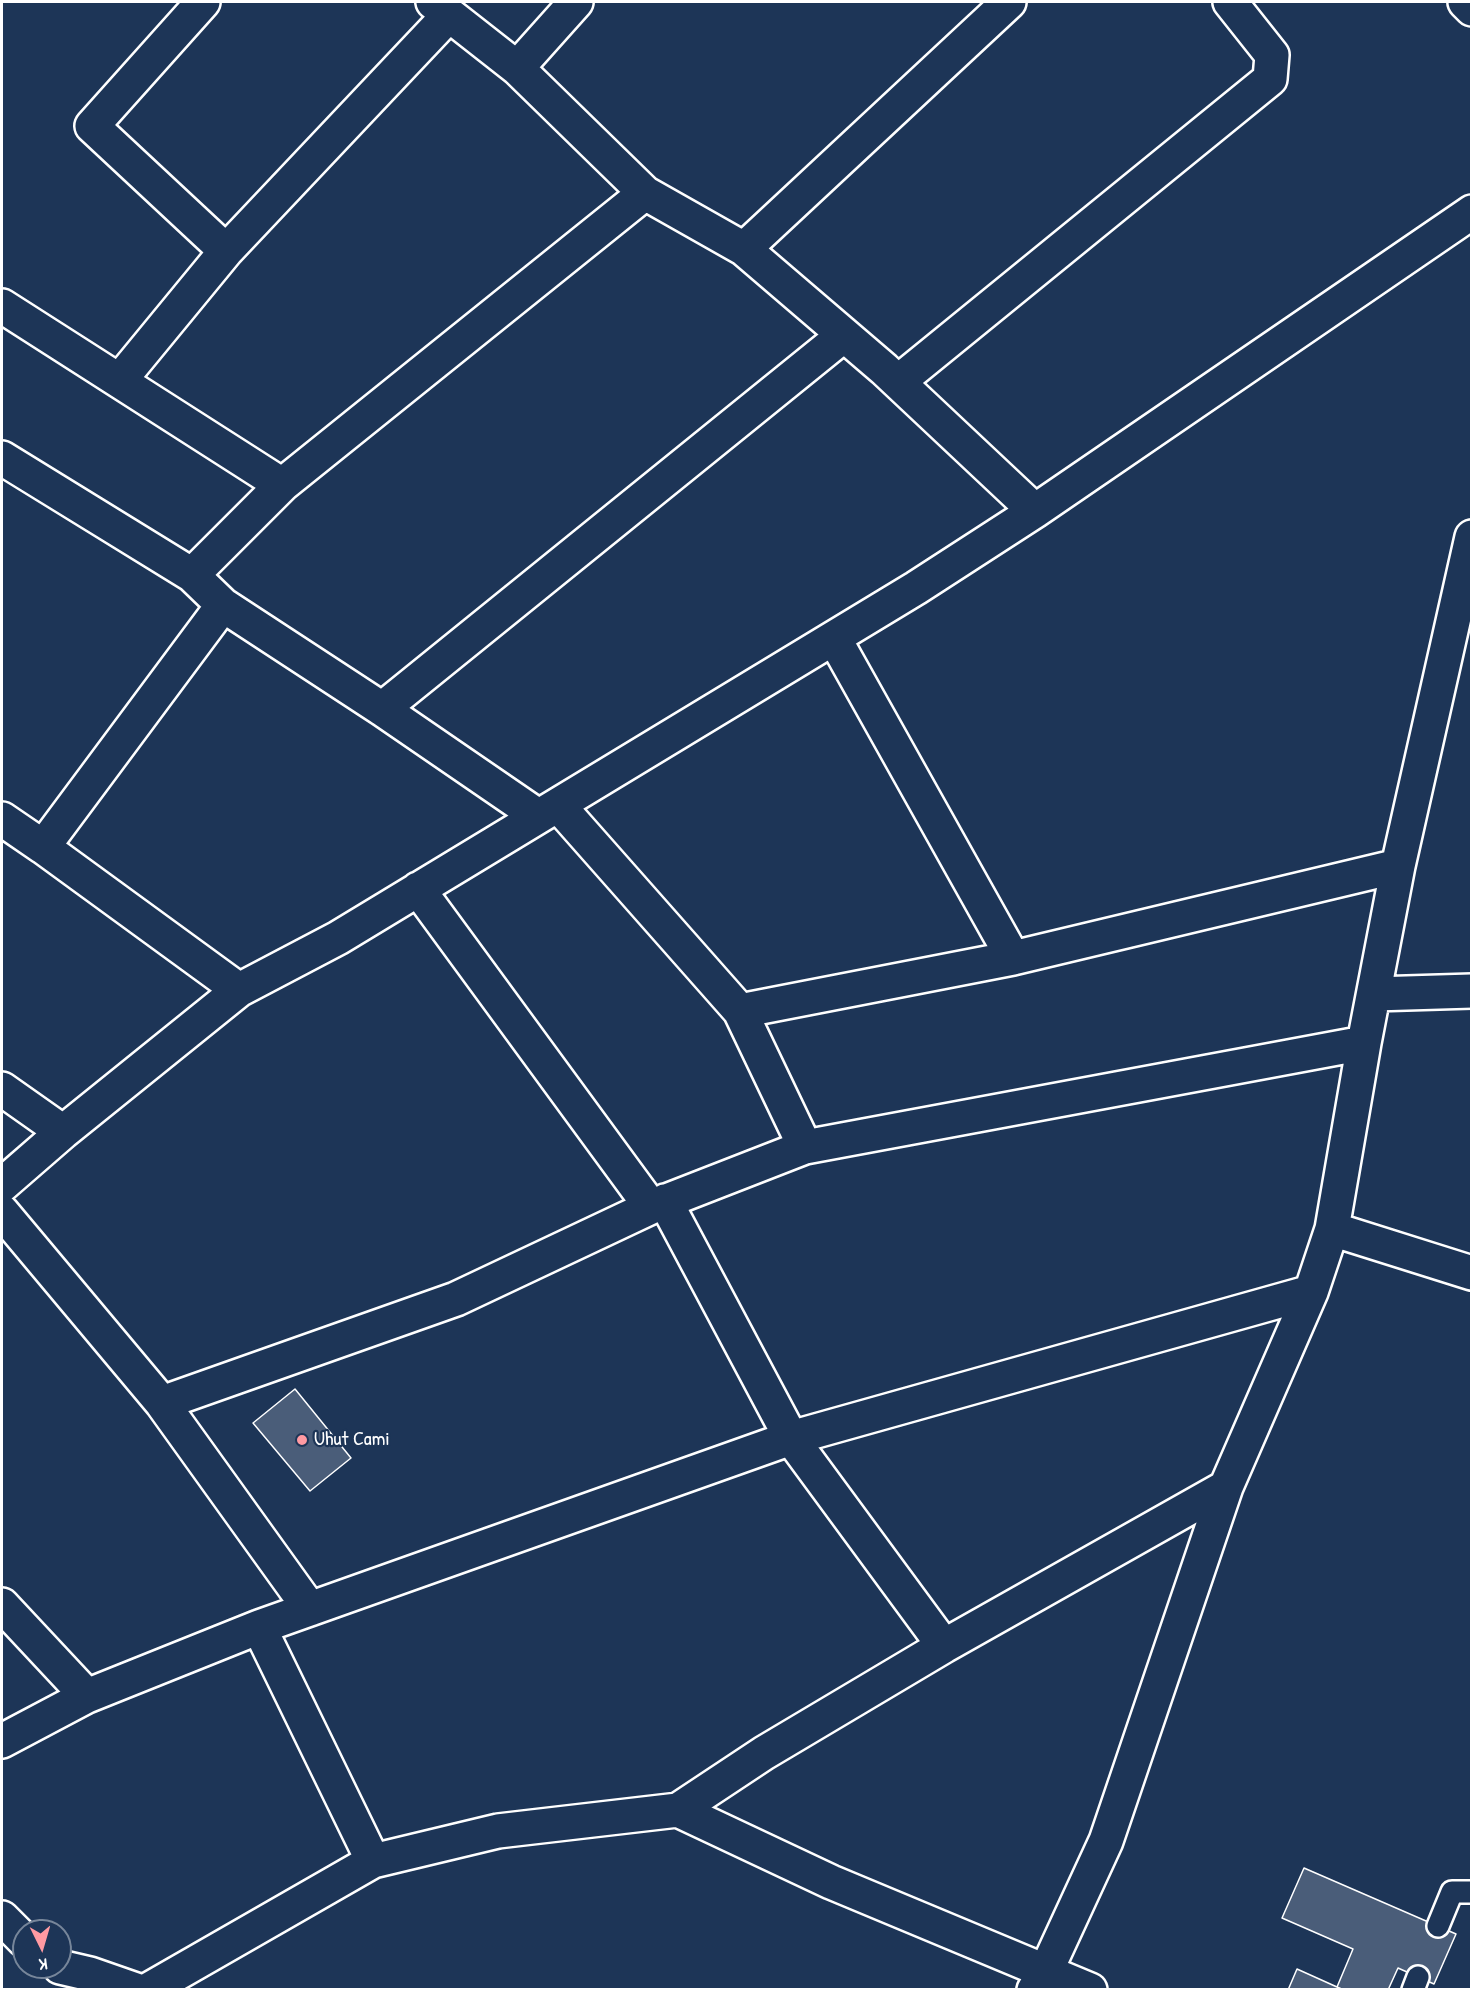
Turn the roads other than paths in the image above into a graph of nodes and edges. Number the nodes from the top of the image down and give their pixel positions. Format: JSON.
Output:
{"nodes":[{"id":1,"x":203,"y":2,"type":"edge"},
{"id":2,"x":576,"y":2,"type":"edge"},
{"id":3,"x":1009,"y":2,"type":"edge"},
{"id":4,"x":1230,"y":2,"type":"edge"},
{"id":5,"x":1465,"y":2,"type":"edge"},
{"id":6,"x":441,"y":8,"type":"edge"},
{"id":7,"x":1472,"y":9,"type":"edge"},
{"id":8,"x":517,"y":68,"type":"junction"},
{"id":9,"x":645,"y":193,"type":"junction"},
{"id":10,"x":1472,"y":212,"type":"edge"},
{"id":11,"x":744,"y":249,"type":"junction"},
{"id":12,"x":226,"y":250,"type":"junction"},
{"id":13,"x":2,"y":306,"type":"edge"},
{"id":14,"x":844,"y":335,"type":"junction"},
{"id":15,"x":120,"y":380,"type":"junction"},
{"id":16,"x":898,"y":382,"type":"junction"},
{"id":17,"x":2,"y":458,"type":"edge"},
{"id":18,"x":282,"y":485,"type":"junction"},
{"id":19,"x":1035,"y":511,"type":"junction"},
{"id":20,"x":1472,"y":537,"type":"edge"},
{"id":21,"x":192,"y":575,"type":"junction"},
{"id":22,"x":223,"y":604,"type":"junction"},
{"id":23,"x":834,"y":638,"type":"junction"},
{"id":24,"x":382,"y":709,"type":"junction"},
{"id":25,"x":548,"y":810,"type":"junction"},
{"id":26,"x":2,"y":819,"type":"edge"},
{"id":27,"x":43,"y":847,"type":"junction"},
{"id":28,"x":1398,"y":866,"type":"junction"},
{"id":29,"x":418,"y":889,"type":"junction"},
{"id":30,"x":1012,"y":958,"type":"junction"},
{"id":31,"x":239,"y":990,"type":"junction"},
{"id":32,"x":1472,"y":991,"type":"edge"},
{"id":33,"x":1374,"y":994,"type":"junction"},
{"id":34,"x":740,"y":1011,"type":"junction"},
{"id":35,"x":1364,"y":1043,"type":"junction"},
{"id":36,"x":2,"y":1089,"type":"edge"},
{"id":37,"x":63,"y":1132,"type":"junction"},
{"id":38,"x":805,"y":1147,"type":"junction"},
{"id":39,"x":2,"y":1185,"type":"edge"},
{"id":40,"x":658,"y":1204,"type":"junction"},
{"id":41,"x":2,"y":1212,"type":"edge"},
{"id":42,"x":1332,"y":1229,"type":"junction"},
{"id":43,"x":1472,"y":1273,"type":"edge"},
{"id":44,"x":1311,"y":1292,"type":"junction"},
{"id":45,"x":162,"y":1403,"type":"junction"},
{"id":46,"x":791,"y":1438,"type":"junction"},
{"id":47,"x":1226,"y":1487,"type":"junction"},
{"id":48,"x":2,"y":1605,"type":"edge"},
{"id":49,"x":310,"y":1609,"type":"junction"},
{"id":50,"x":259,"y":1627,"type":"junction"},
{"id":51,"x":945,"y":1646,"type":"junction"},
{"id":52,"x":87,"y":1696,"type":"junction"},
{"id":53,"x":2,"y":1741,"type":"edge"},
{"id":54,"x":678,"y":1810,"type":"junction"},
{"id":55,"x":373,"y":1861,"type":"junction"},
{"id":56,"x":1472,"y":1892,"type":"edge"},
{"id":57,"x":1438,"y":1926,"type":"dead end"},
{"id":58,"x":72,"y":1970,"type":"edge"},
{"id":59,"x":1040,"y":1980,"type":"edge"},
{"id":60,"x":136,"y":1989,"type":"edge"},
{"id":61,"x":148,"y":1989,"type":"edge"},
{"id":62,"x":1090,"y":1989,"type":"edge"}],
"edges":[{"from":1,"to":12,"type":"street"},
{"from":2,"to":8,"type":"street"},
{"from":3,"to":11,"type":"street"},
{"from":4,"to":16,"type":"street"},
{"from":5,"to":7,"type":"street"},
{"from":6,"to":8,"type":"street"},
{"from":6,"to":12,"type":"street"},
{"from":8,"to":9,"type":"street"},
{"from":9,"to":11,"type":"street"},
{"from":9,"to":18,"type":"street"},
{"from":10,"to":19,"type":"street"},
{"from":11,"to":14,"type":"street"},
{"from":12,"to":15,"type":"street"},
{"from":13,"to":15,"type":"street"},
{"from":14,"to":16,"type":"street"},
{"from":14,"to":24,"type":"street"},
{"from":15,"to":18,"type":"street"},
{"from":16,"to":19,"type":"street"},
{"from":17,"to":21,"type":"street"},
{"from":18,"to":21,"type":"street"},
{"from":19,"to":23,"type":"street"},
{"from":20,"to":28,"type":"street"},
{"from":21,"to":22,"type":"street"},
{"from":22,"to":24,"type":"street"},
{"from":22,"to":27,"type":"street"},
{"from":23,"to":25,"type":"street"},
{"from":23,"to":30,"type":"street"},
{"from":24,"to":25,"type":"street"},
{"from":25,"to":29,"type":"street"},
{"from":25,"to":34,"type":"street"},
{"from":26,"to":27,"type":"street"},
{"from":27,"to":31,"type":"street"},
{"from":28,"to":30,"type":"street"},
{"from":28,"to":33,"type":"street"},
{"from":29,"to":31,"type":"street"},
{"from":29,"to":40,"type":"street"},
{"from":30,"to":34,"type":"street"},
{"from":31,"to":37,"type":"street"},
{"from":32,"to":33,"type":"street"},
{"from":33,"to":35,"type":"street"},
{"from":34,"to":38,"type":"street"},
{"from":35,"to":38,"type":"street"},
{"from":35,"to":42,"type":"street"},
{"from":36,"to":37,"type":"street"},
{"from":37,"to":39,"type":"street"},
{"from":38,"to":40,"type":"street"},
{"from":40,"to":45,"type":"street"},
{"from":40,"to":46,"type":"street"},
{"from":41,"to":45,"type":"street"},
{"from":42,"to":43,"type":"street"},
{"from":42,"to":44,"type":"street"},
{"from":44,"to":46,"type":"street"},
{"from":44,"to":47,"type":"street"},
{"from":45,"to":49,"type":"street"},
{"from":46,"to":49,"type":"street"},
{"from":46,"to":51,"type":"street"},
{"from":47,"to":51,"type":"street"},
{"from":47,"to":59,"type":"street"},
{"from":48,"to":52,"type":"street"},
{"from":49,"to":50,"type":"street"},
{"from":50,"to":52,"type":"street"},
{"from":50,"to":55,"type":"street"},
{"from":51,"to":54,"type":"street"},
{"from":52,"to":53,"type":"street"},
{"from":54,"to":55,"type":"street"},
{"from":54,"to":59,"type":"street"},
{"from":55,"to":61,"type":"street"},
{"from":56,"to":57,"type":"lane"},
{"from":58,"to":60,"type":"street"},
{"from":59,"to":62,"type":"street"}]}
